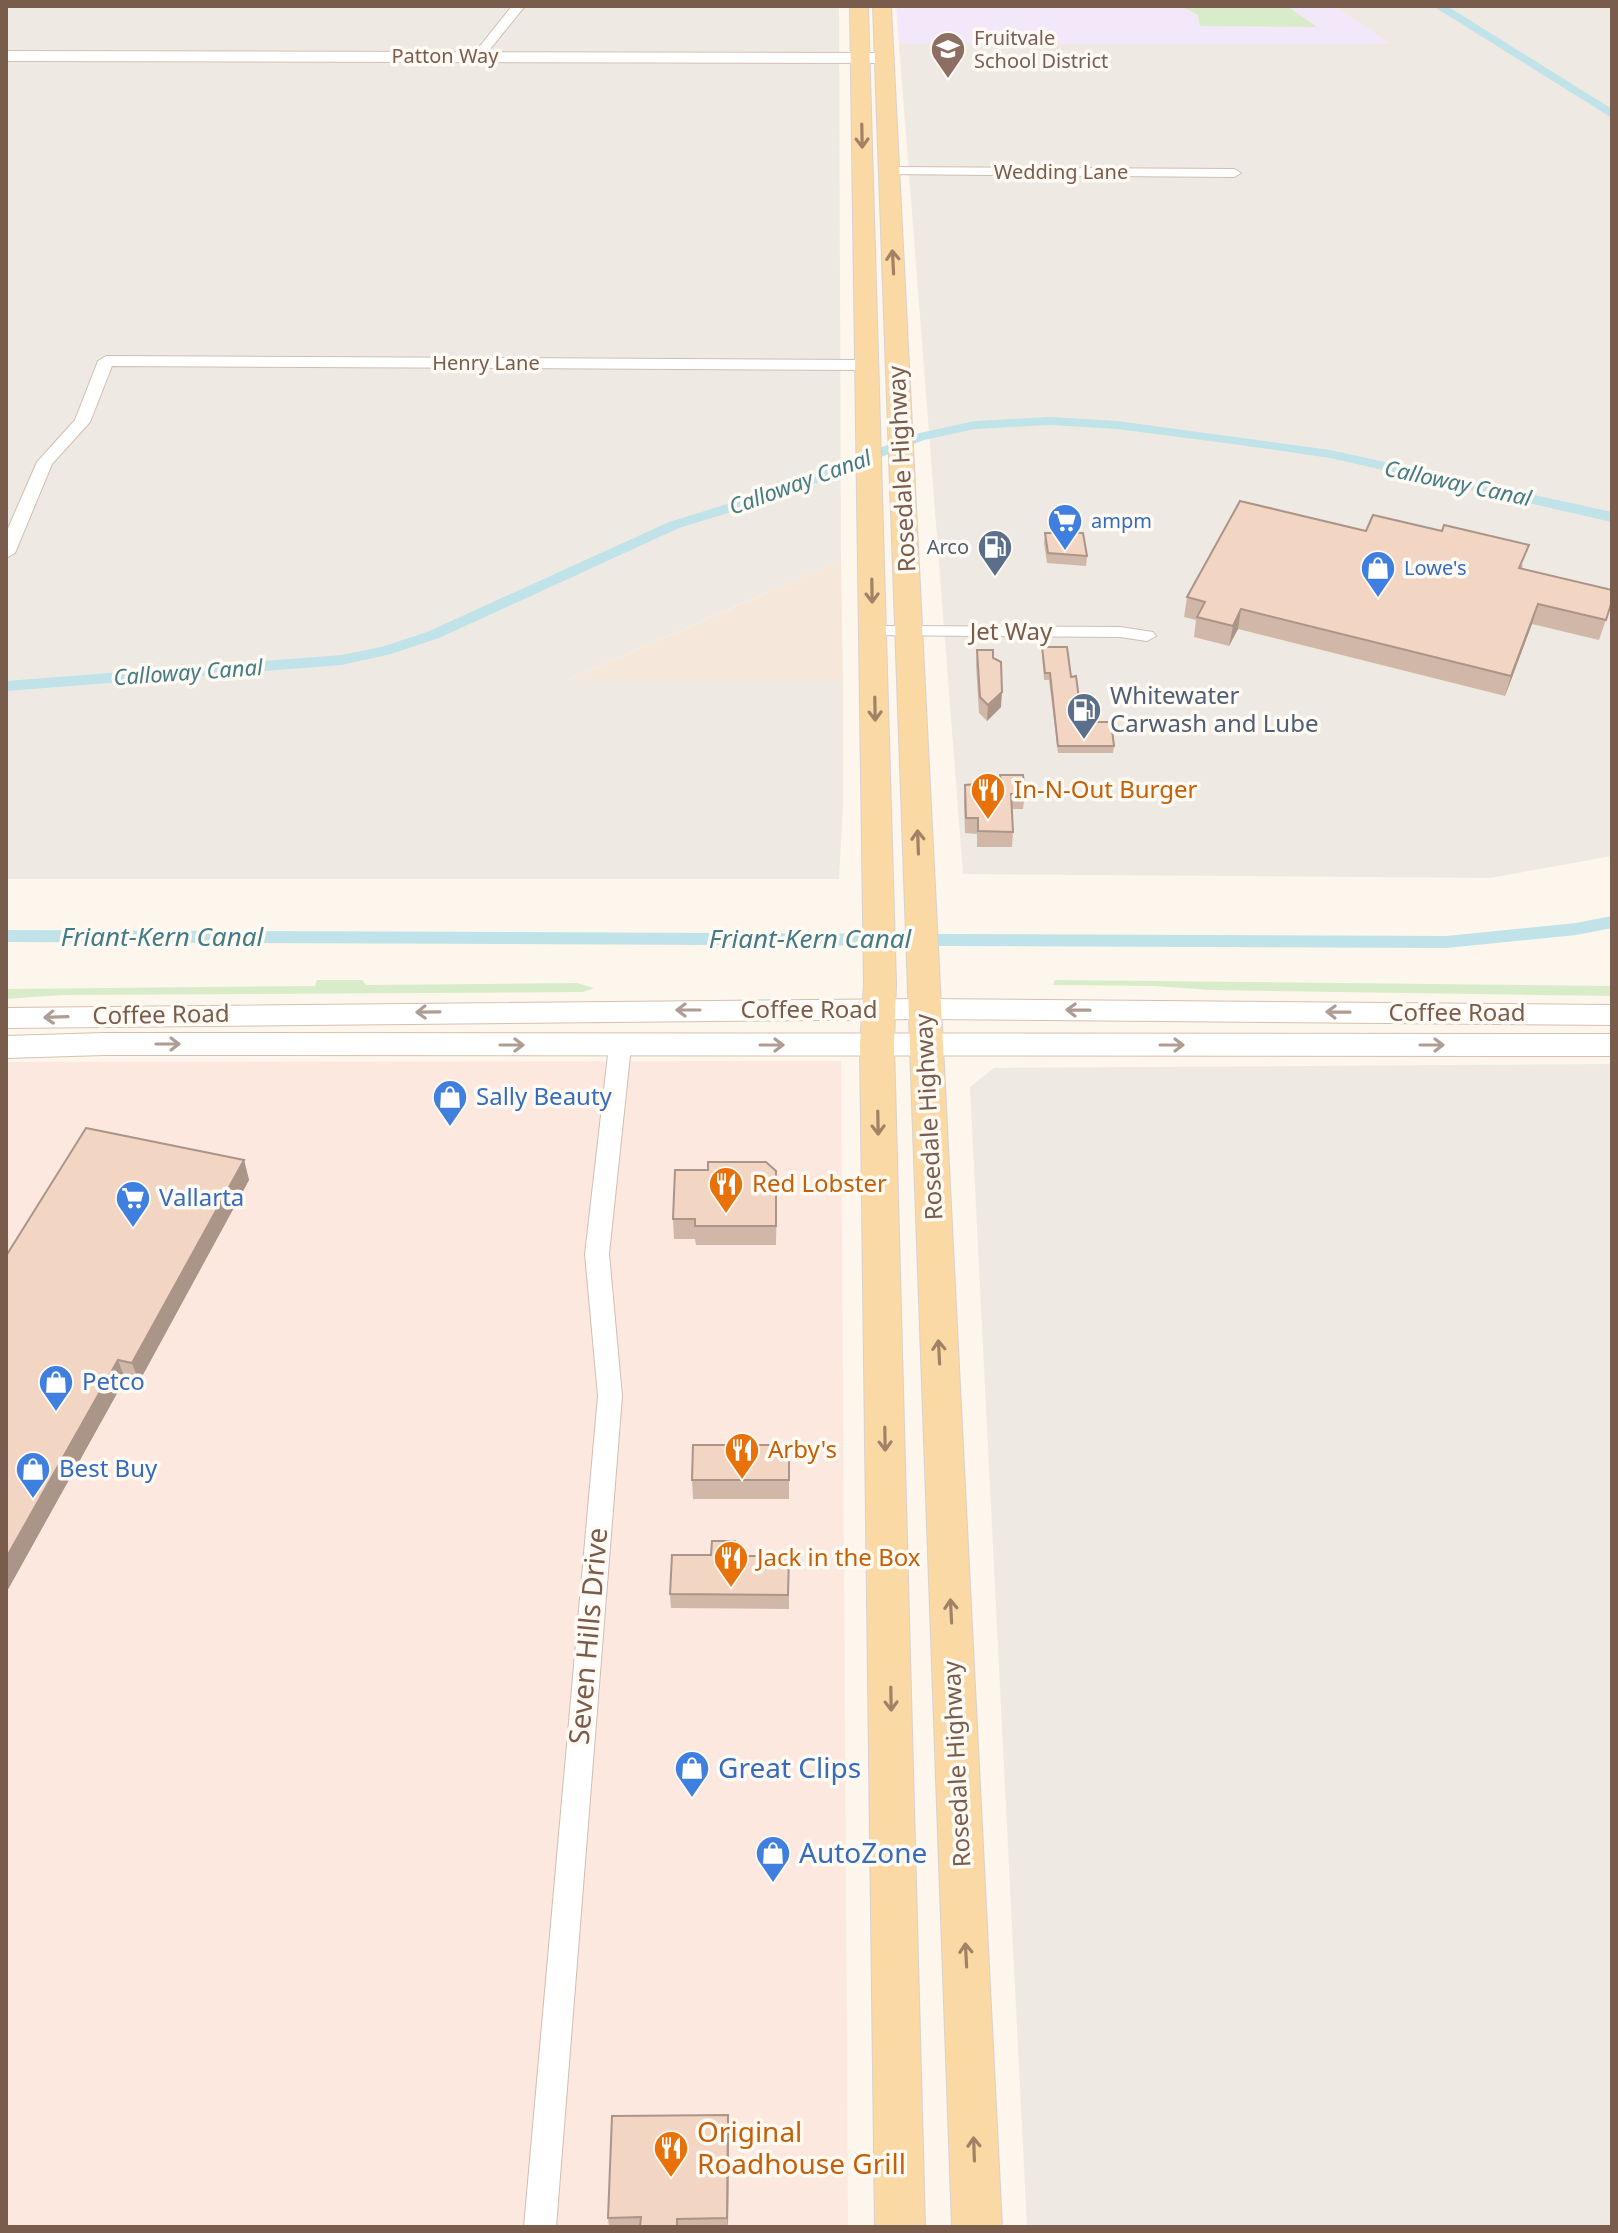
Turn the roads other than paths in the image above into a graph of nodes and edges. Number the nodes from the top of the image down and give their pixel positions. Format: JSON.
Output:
{"nodes":[{"id":1,"x":519,"y":6,"type":"edge"},
{"id":2,"x":859,"y":6,"type":"edge"},
{"id":3,"x":882,"y":6,"type":"edge"},
{"id":4,"x":6,"y":56,"type":"edge"},
{"id":5,"x":478,"y":56,"type":"junction"},
{"id":6,"x":861,"y":58,"type":"junction"},
{"id":7,"x":885,"y":58,"type":"junction"},
{"id":8,"x":889,"y":171,"type":"junction"},
{"id":9,"x":1234,"y":173,"type":"dead end"},
{"id":10,"x":865,"y":280,"type":"junction"},
{"id":11,"x":867,"y":365,"type":"junction"},
{"id":12,"x":898,"y":366,"type":"junction"},
{"id":13,"x":884,"y":429,"type":"junction"},
{"id":14,"x":13,"y":524,"type":"edge"},
{"id":15,"x":6,"y":553,"type":"edge"},
{"id":16,"x":874,"y":631,"type":"junction"},
{"id":17,"x":910,"y":632,"type":"junction"},
{"id":18,"x":1147,"y":636,"type":"dead end"},
{"id":19,"x":1612,"y":1015,"type":"edge"},
{"id":20,"x":6,"y":1018,"type":"edge"},
{"id":21,"x":877,"y":1027,"type":"junction"},
{"id":22,"x":925,"y":1027,"type":"junction"},
{"id":23,"x":1612,"y":1045,"type":"edge"},
{"id":24,"x":620,"y":1046,"type":"junction"},
{"id":25,"x":6,"y":1047,"type":"edge"},
{"id":26,"x":540,"y":2227,"type":"edge"},
{"id":27,"x":900,"y":2227,"type":"edge"},
{"id":28,"x":977,"y":2227,"type":"edge"}],
"edges":[{"from":1,"to":5,"type":"street"},
{"from":2,"to":6,"type":"main road","name":"Rosedale Highway"},
{"from":3,"to":7,"type":"main road","name":"Rosedale Highway"},
{"from":4,"to":5,"type":"main road","name":"Patton Way"},
{"from":5,"to":6,"type":"main road","name":"Patton Way"},
{"from":6,"to":7,"type":"main road","name":"Patton Way"},
{"from":6,"to":10,"type":"main road","name":"Rosedale Highway","one_way":true},
{"from":7,"to":8,"type":"main road","name":"Rosedale Highway"},
{"from":8,"to":9,"type":"street","name":"Wedding Lane"},
{"from":12,"to":8,"type":"main road","name":"Rosedale Highway","one_way":true},
{"from":10,"to":11,"type":"main road","name":"Rosedale Highway"},
{"from":10,"to":12,"type":"main road"},
{"from":11,"to":13,"type":"main road","name":"Rosedale Highway"},
{"from":11,"to":14,"type":"street","name":"Henry Lane"},
{"from":12,"to":13,"type":"main road","name":"Rosedale Highway"},
{"from":13,"to":16,"type":"main road","name":"Rosedale Highway","one_way":true},
{"from":13,"to":17,"type":"main road","name":"Rosedale Highway"},
{"from":14,"to":15,"type":"street"},
{"from":16,"to":17,"type":"street","name":"Jet Way"},
{"from":16,"to":21,"type":"main road","name":"Rosedale Highway","one_way":true},
{"from":17,"to":18,"type":"street","name":"Jet Way"},
{"from":22,"to":17,"type":"main road","name":"Rosedale Highway","one_way":true},
{"from":19,"to":22,"type":"main road","name":"Coffee Road","one_way":true},
{"from":21,"to":20,"type":"main road","name":"Coffee Road","one_way":true},
{"from":21,"to":22,"type":"main road","name":"Coffee Road"},
{"from":24,"to":21,"type":"main road","name":"Coffee Road","one_way":true},
{"from":21,"to":27,"type":"main road","name":"Rosedale Highway","one_way":true},
{"from":22,"to":23,"type":"main road","name":"Coffee Road","one_way":true},
{"from":28,"to":22,"type":"main road","name":"Rosedale Highway","one_way":true},
{"from":25,"to":24,"type":"main road","name":"Coffee Road","one_way":true},
{"from":24,"to":26,"type":"street","name":"Seven Hills Drive"}]}
